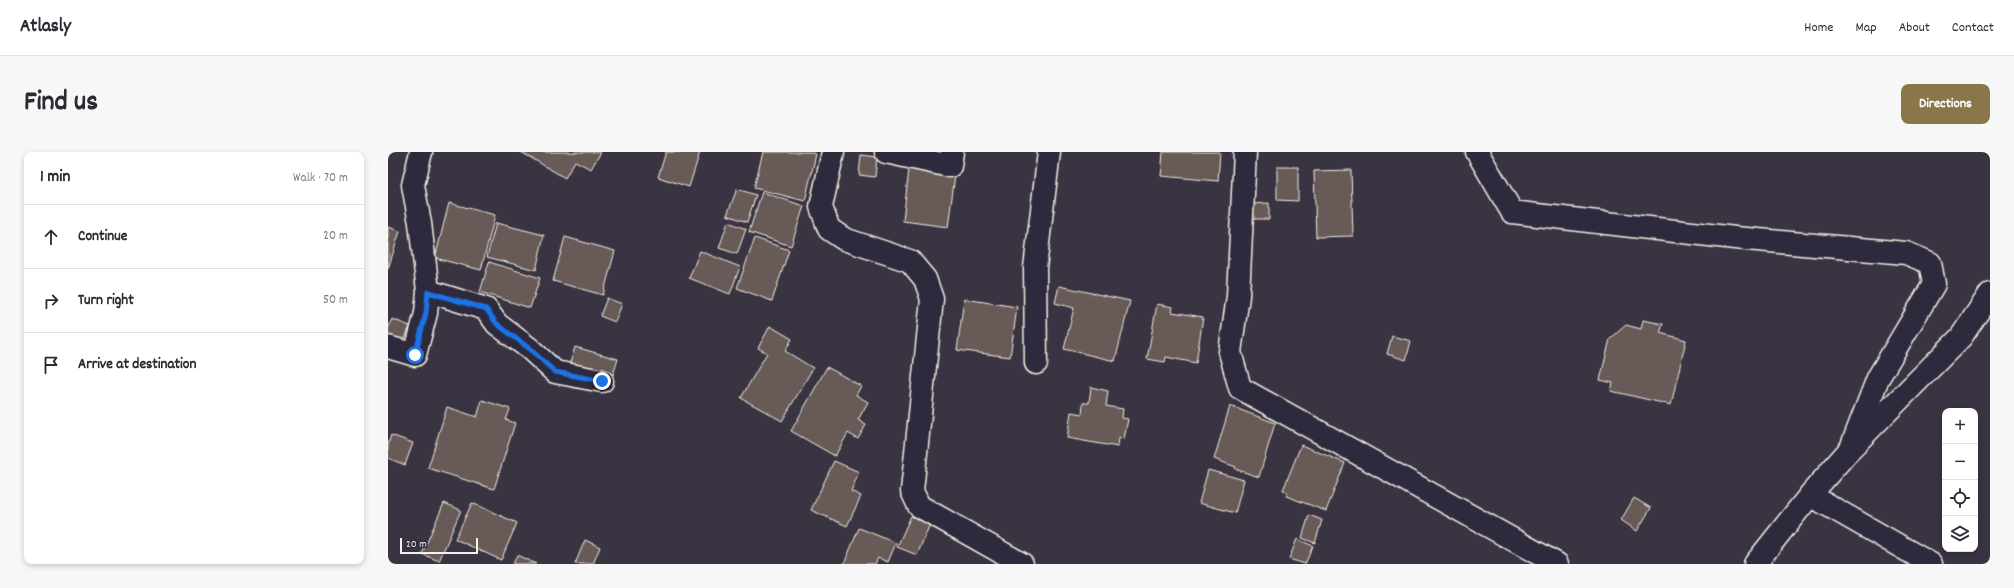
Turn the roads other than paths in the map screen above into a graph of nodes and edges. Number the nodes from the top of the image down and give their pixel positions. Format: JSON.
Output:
{"nodes":[{"id":1,"x":421,"y":152,"type":"edge"},
{"id":2,"x":833,"y":152,"type":"edge"},
{"id":3,"x":886,"y":152,"type":"edge"},
{"id":4,"x":952,"y":152,"type":"edge"},
{"id":5,"x":1049,"y":152,"type":"edge"},
{"id":6,"x":1245,"y":152,"type":"edge"},
{"id":7,"x":1477,"y":152,"type":"edge"},
{"id":8,"x":428,"y":292,"type":"junction"},
{"id":9,"x":1990,"y":294,"type":"edge"},
{"id":10,"x":388,"y":347,"type":"edge"},
{"id":11,"x":1036,"y":363,"type":"dead end"},
{"id":12,"x":602,"y":381,"type":"dead end"},
{"id":13,"x":1851,"y":448,"type":"junction"},
{"id":14,"x":1810,"y":495,"type":"junction"},
{"id":15,"x":1022,"y":564,"type":"edge"},
{"id":16,"x":1557,"y":564,"type":"edge"},
{"id":17,"x":1755,"y":564,"type":"edge"},
{"id":18,"x":1931,"y":564,"type":"edge"}],
"edges":[{"from":1,"to":8,"type":"street"},
{"from":2,"to":15,"type":"street"},
{"from":3,"to":4,"type":"street"},
{"from":5,"to":11,"type":"street"},
{"from":6,"to":16,"type":"street"},
{"from":7,"to":13,"type":"street"},
{"from":8,"to":10,"type":"street"},
{"from":8,"to":12,"type":"street"},
{"from":9,"to":13,"type":"street"},
{"from":13,"to":14,"type":"street"},
{"from":14,"to":17,"type":"street"},
{"from":14,"to":18,"type":"street"}]}
